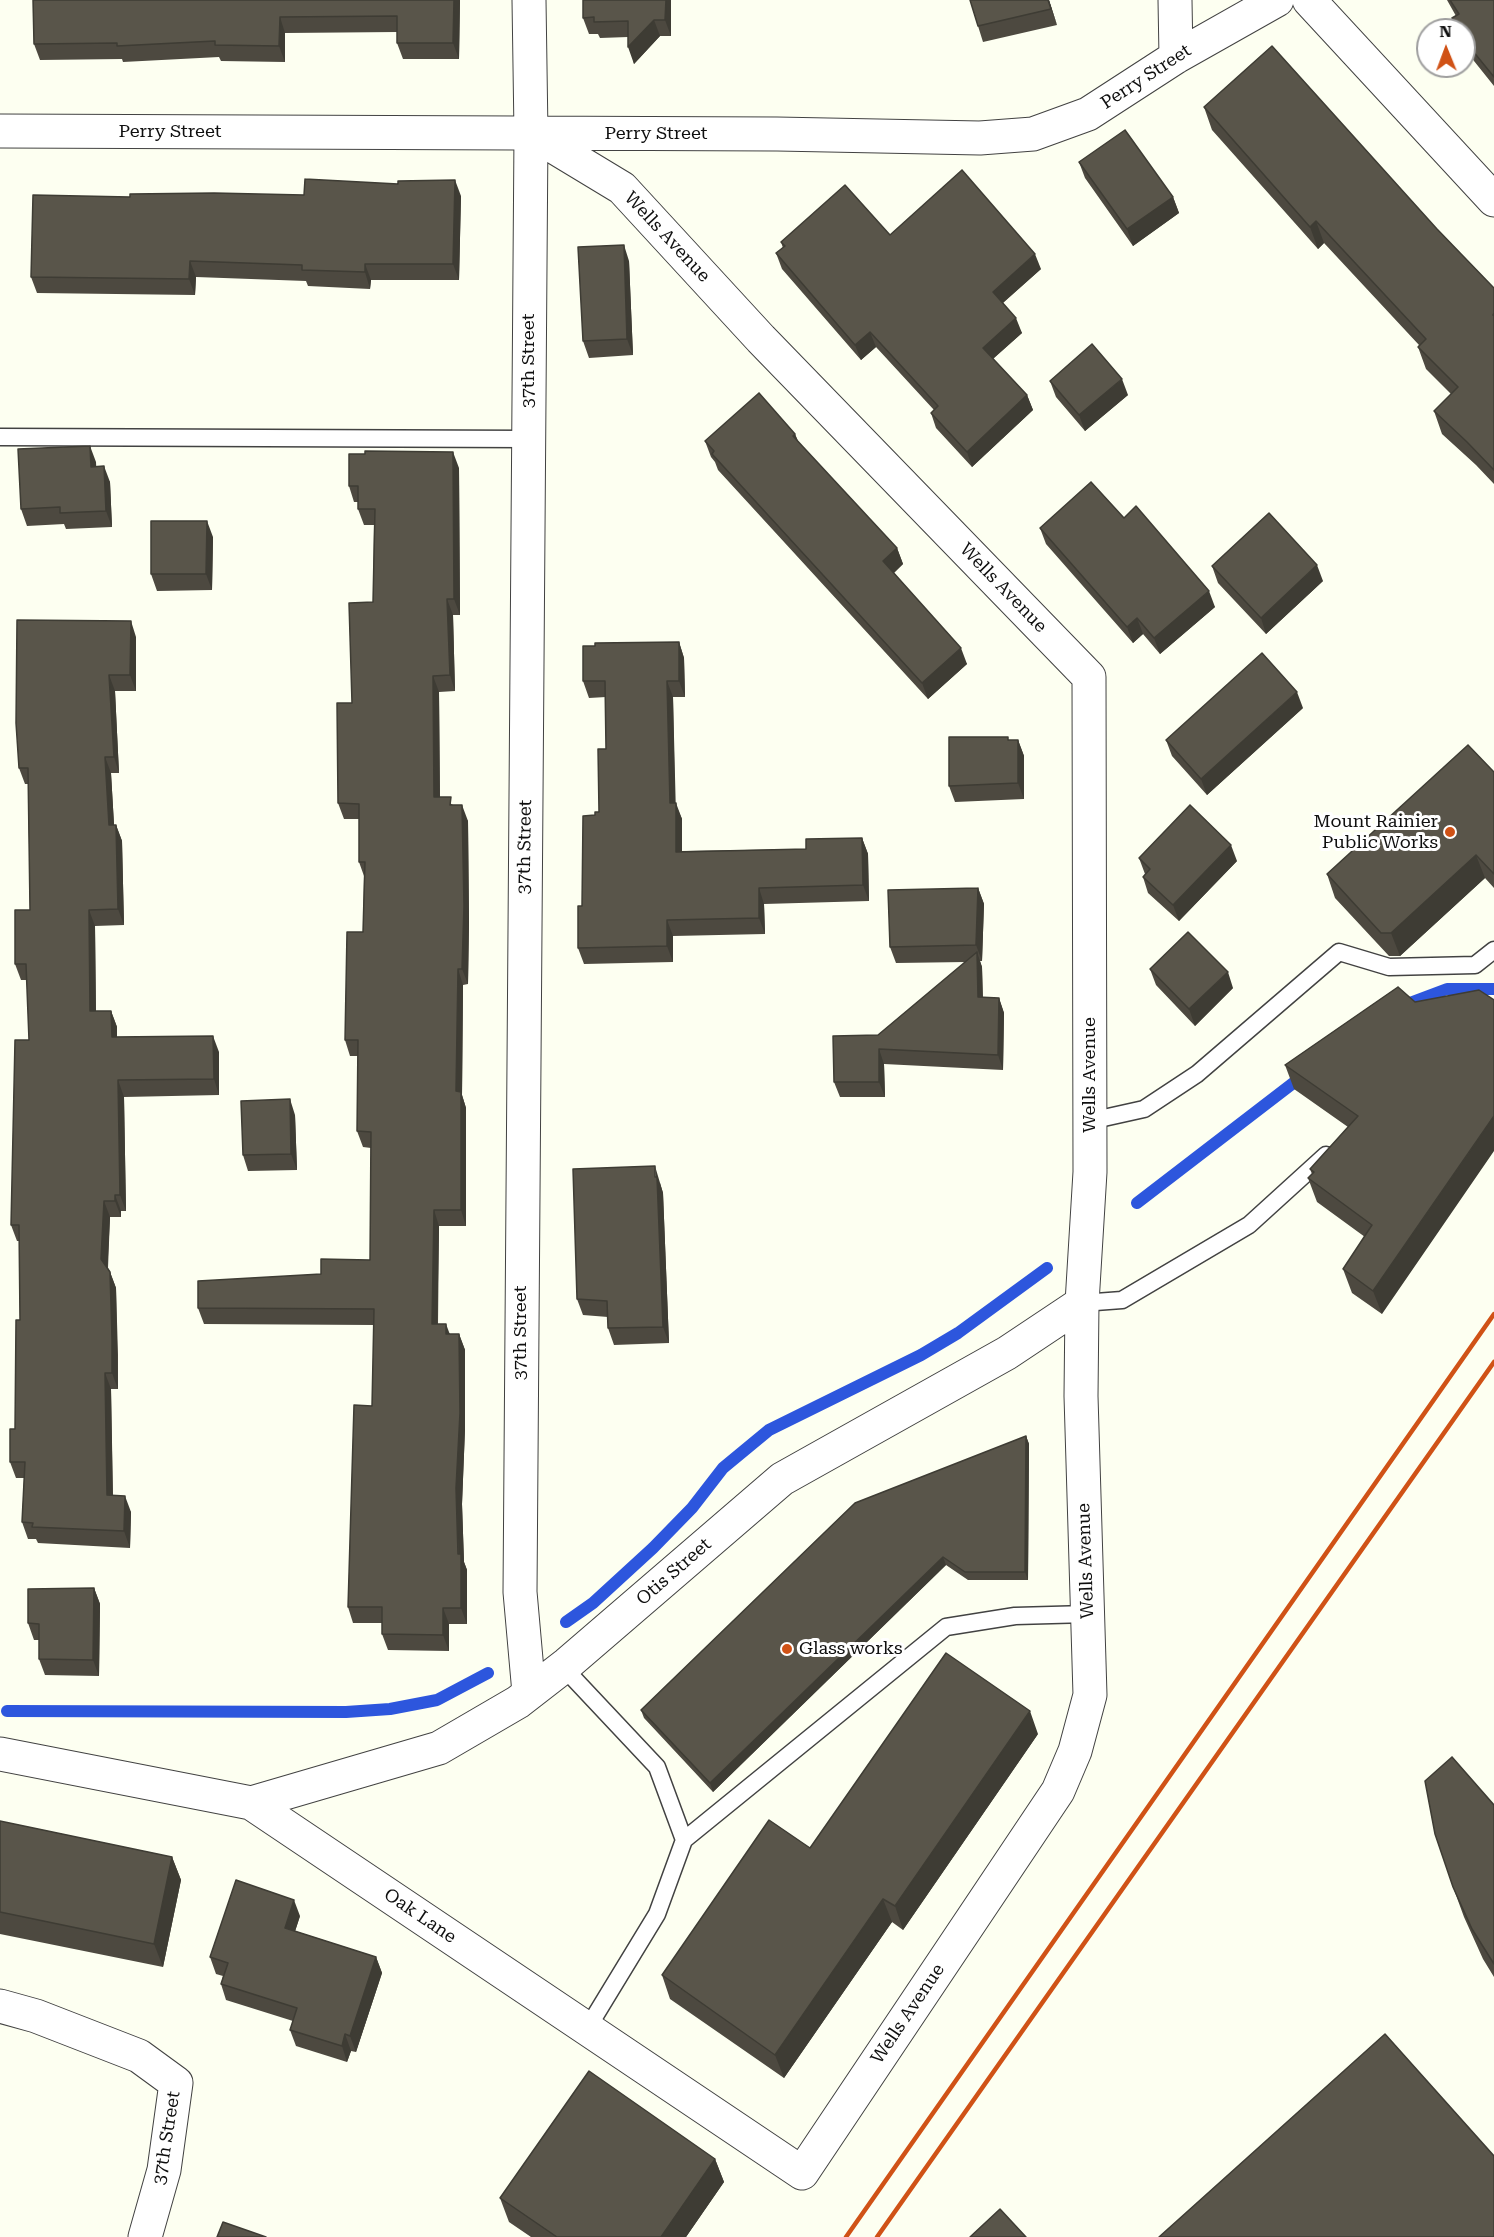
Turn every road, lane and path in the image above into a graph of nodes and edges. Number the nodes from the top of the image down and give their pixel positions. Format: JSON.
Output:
{"nodes":[{"id":1,"x":529,"y":0,"type":"edge"},
{"id":2,"x":1175,"y":0,"type":"edge"},
{"id":3,"x":1277,"y":0,"type":"edge"},
{"id":4,"x":1309,"y":0,"type":"edge"},
{"id":5,"x":1176,"y":57,"type":"junction"},
{"id":6,"x":0,"y":131,"type":"edge"},
{"id":7,"x":531,"y":133,"type":"junction"},
{"id":8,"x":1494,"y":200,"type":"edge"},
{"id":9,"x":0,"y":437,"type":"edge"},
{"id":10,"x":529,"y":439,"type":"junction"},
{"id":11,"x":1494,"y":950,"type":"edge"},
{"id":12,"x":1090,"y":1121,"type":"junction"},
{"id":13,"x":1327,"y":1154,"type":"edge"},
{"id":14,"x":1082,"y":1303,"type":"junction"},
{"id":15,"x":1088,"y":1614,"type":"junction"},
{"id":16,"x":563,"y":1667,"type":"junction"},
{"id":17,"x":529,"y":1693,"type":"junction"},
{"id":18,"x":0,"y":1754,"type":"edge"},
{"id":19,"x":251,"y":1803,"type":"junction"},
{"id":20,"x":684,"y":1840,"type":"junction"},
{"id":21,"x":0,"y":2006,"type":"edge"},
{"id":22,"x":587,"y":2029,"type":"junction"},
{"id":23,"x":802,"y":2173,"type":"joint"},
{"id":24,"x":146,"y":2237,"type":"edge"}],
"edges":[{"from":1,"to":7,"type":"street","name":"37th Street"},
{"from":2,"to":5,"type":"street"},
{"from":3,"to":5,"type":"street","name":"Perry Street"},
{"from":4,"to":8,"type":"street"},
{"from":5,"to":7,"type":"street","name":"Perry Street"},
{"from":6,"to":7,"type":"street","name":"Perry Street"},
{"from":7,"to":10,"type":"street","name":"37th Street"},
{"from":7,"to":12,"type":"street","name":"Wells Avenue"},
{"from":9,"to":10,"type":"lane"},
{"from":10,"to":17,"type":"street","name":"37th Street"},
{"from":11,"to":12,"type":"lane"},
{"from":12,"to":14,"type":"street","name":"Wells Avenue"},
{"from":13,"to":14,"type":"lane"},
{"from":14,"to":15,"type":"street","name":"Wells Avenue"},
{"from":14,"to":16,"type":"street","name":"Otis Street"},
{"from":15,"to":20,"type":"lane"},
{"from":15,"to":23,"type":"street","name":"Wells Avenue"},
{"from":16,"to":17,"type":"street","name":"Otis Street"},
{"from":16,"to":20,"type":"lane"},
{"from":17,"to":19,"type":"street","name":"Otis Street"},
{"from":18,"to":19,"type":"street","name":"Oak Lane"},
{"from":19,"to":22,"type":"street","name":"Oak Lane"},
{"from":20,"to":22,"type":"lane"},
{"from":21,"to":24,"type":"street","name":"37th Street"},
{"from":22,"to":23,"type":"street","name":"Oak Lane"}]}
